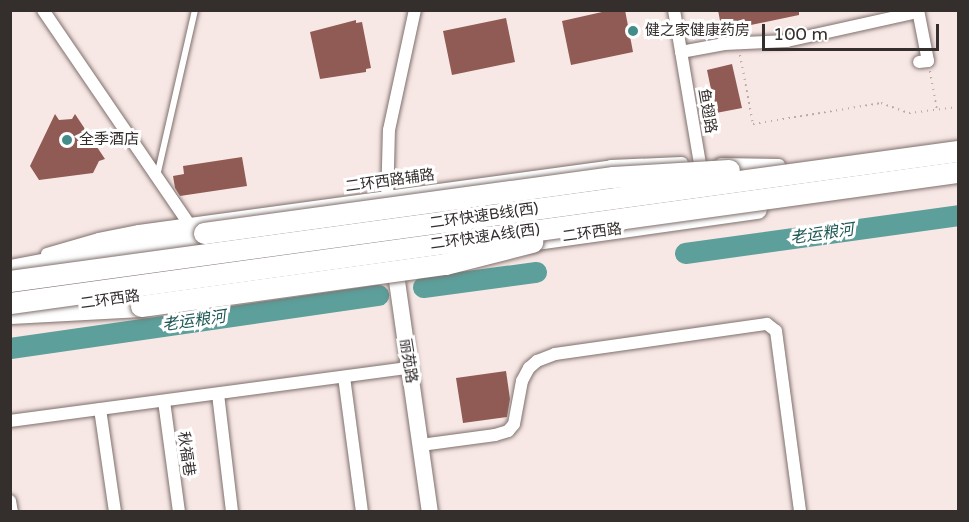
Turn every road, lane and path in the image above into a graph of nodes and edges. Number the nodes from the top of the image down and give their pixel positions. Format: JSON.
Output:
{"nodes":[{"id":1,"x":43,"y":10,"type":"edge"},
{"id":2,"x":195,"y":10,"type":"edge"},
{"id":3,"x":415,"y":10,"type":"edge"},
{"id":4,"x":674,"y":10,"type":"edge"},
{"id":5,"x":918,"y":11,"type":"edge"},
{"id":6,"x":738,"y":44,"type":"junction"},
{"id":7,"x":681,"y":52,"type":"junction"},
{"id":8,"x":923,"y":62,"type":"joint"},
{"id":9,"x":958,"y":107,"type":"edge"},
{"id":10,"x":938,"y":109,"type":"junction"},
{"id":11,"x":958,"y":145,"type":"edge"},
{"id":12,"x":958,"y":151,"type":"edge"},
{"id":13,"x":702,"y":169,"type":"junction"},
{"id":14,"x":819,"y":170,"type":"junction"},
{"id":15,"x":958,"y":172,"type":"edge"},
{"id":16,"x":157,"y":176,"type":"junction"},
{"id":17,"x":958,"y":177,"type":"edge"},
{"id":18,"x":388,"y":209,"type":"junction"},
{"id":19,"x":702,"y":213,"type":"junction"},
{"id":20,"x":197,"y":229,"type":"junction"},
{"id":21,"x":394,"y":260,"type":"junction"},
{"id":22,"x":10,"y":270,"type":"edge"},
{"id":23,"x":10,"y":281,"type":"edge"},
{"id":24,"x":10,"y":303,"type":"edge"},
{"id":25,"x":10,"y":313,"type":"edge"},
{"id":26,"x":409,"y":368,"type":"junction"},
{"id":27,"x":344,"y":377,"type":"junction"},
{"id":28,"x":218,"y":394,"type":"junction"},
{"id":29,"x":164,"y":401,"type":"junction"},
{"id":30,"x":100,"y":409,"type":"junction"},
{"id":31,"x":10,"y":421,"type":"edge"},
{"id":32,"x":421,"y":445,"type":"junction"},
{"id":33,"x":10,"y":501,"type":"edge"},
{"id":34,"x":12,"y":512,"type":"edge"},
{"id":35,"x":115,"y":512,"type":"edge"},
{"id":36,"x":179,"y":512,"type":"edge"},
{"id":37,"x":232,"y":512,"type":"edge"},
{"id":38,"x":362,"y":512,"type":"edge"},
{"id":39,"x":430,"y":512,"type":"edge"},
{"id":40,"x":800,"y":512,"type":"edge"}],
"edges":[{"from":1,"to":16,"type":"street"},
{"from":2,"to":16,"type":"lane"},
{"from":3,"to":18,"type":"street"},
{"from":4,"to":7,"type":"street","name":"鱼翅路"},
{"from":5,"to":6,"type":"street"},
{"from":5,"to":8,"type":"street"},
{"from":6,"to":7,"type":"street"},
{"from":6,"to":10,"type":"path"},
{"from":7,"to":13,"type":"street","name":"鱼翅路"},
{"from":8,"to":10,"type":"path"},
{"from":9,"to":10,"type":"path"},
{"from":11,"to":13,"type":"main road"},
{"from":12,"to":14,"type":"highway","name":"二环快速B线(西)","bridge":true},
{"from":13,"to":18,"type":"main road"},
{"from":13,"to":19,"type":"street","name":"鱼翅路"},
{"from":14,"to":20,"type":"highway","bridge":true},
{"from":14,"to":23,"type":"highway","name":"二环快速B线(西)","bridge":true},
{"from":15,"to":19,"type":"highway","name":"二环快速A线(西)","bridge":true},
{"from":16,"to":20,"type":"street"},
{"from":17,"to":19,"type":"main road","name":"二环西路"},
{"from":18,"to":20,"type":"street","name":"二环西路辅路"},
{"from":18,"to":21,"type":"street","name":"丽苑路"},
{"from":18,"to":22,"type":"main road"},
{"from":19,"to":21,"type":"main road","name":"二环西路"},
{"from":19,"to":24,"type":"highway","name":"二环快速A线(西)","bridge":true},
{"from":19,"to":25,"type":"highway","bridge":true},
{"from":20,"to":22,"type":"highway"},
{"from":21,"to":25,"type":"main road","name":"二环西路"},
{"from":21,"to":26,"type":"street","name":"丽苑路"},
{"from":26,"to":27,"type":"street"},
{"from":26,"to":32,"type":"street","name":"丽苑路"},
{"from":27,"to":28,"type":"street"},
{"from":27,"to":38,"type":"street"},
{"from":28,"to":29,"type":"street"},
{"from":28,"to":37,"type":"street"},
{"from":29,"to":30,"type":"street"},
{"from":29,"to":36,"type":"street","name":"秋福巷"},
{"from":30,"to":31,"type":"street"},
{"from":30,"to":35,"type":"street"},
{"from":32,"to":39,"type":"street","name":"丽苑路"},
{"from":32,"to":40,"type":"street"},
{"from":33,"to":34,"type":"street"}]}
